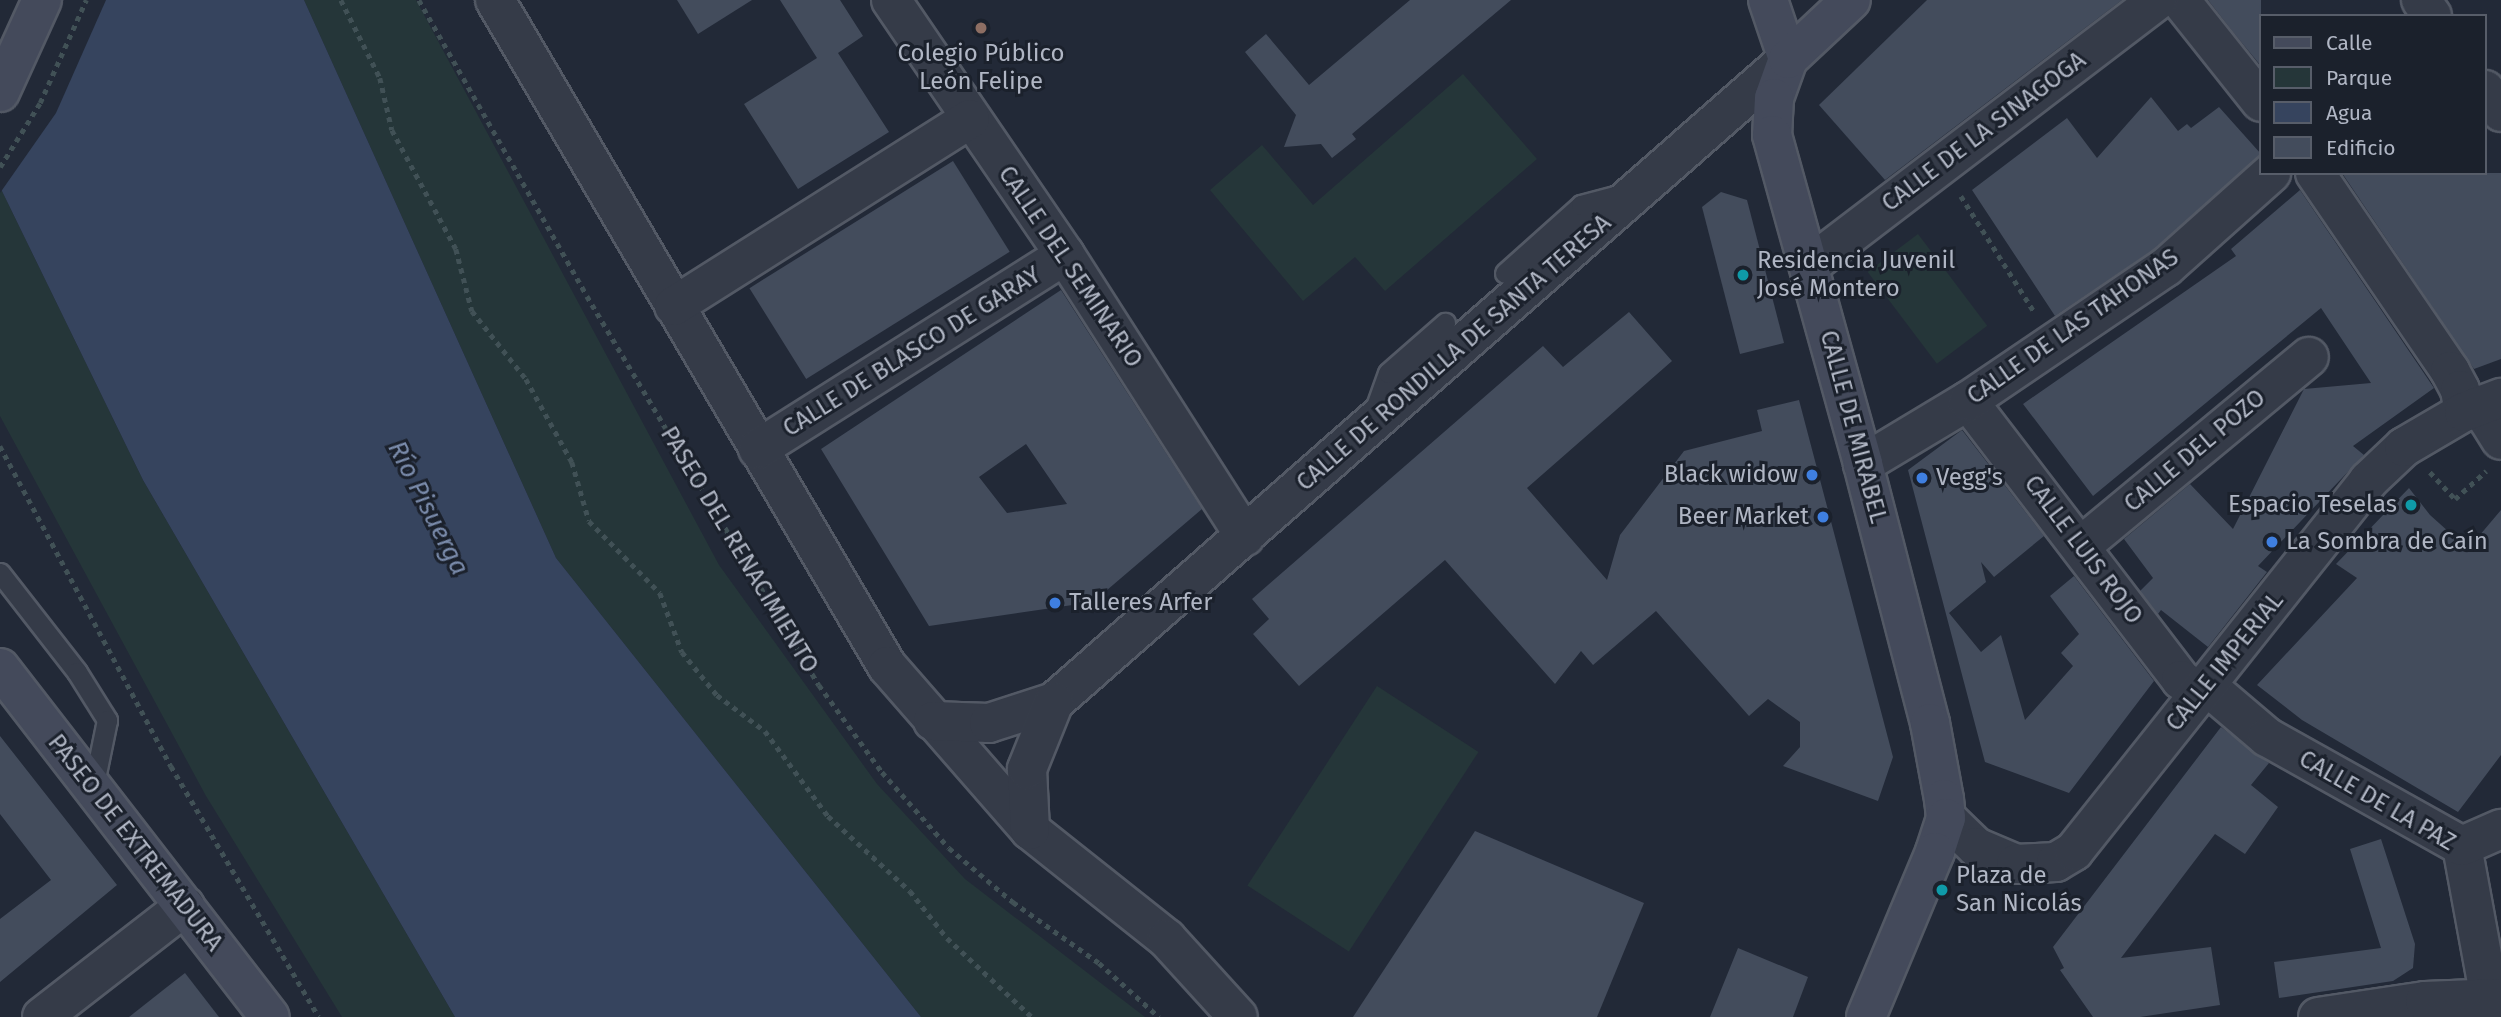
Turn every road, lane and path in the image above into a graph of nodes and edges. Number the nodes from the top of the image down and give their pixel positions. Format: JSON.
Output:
{"nodes":[{"id":1,"x":42,"y":0,"type":"edge"},
{"id":2,"x":86,"y":0,"type":"edge"},
{"id":3,"x":341,"y":0,"type":"edge"},
{"id":4,"x":419,"y":0,"type":"edge"},
{"id":5,"x":495,"y":0,"type":"edge"},
{"id":6,"x":891,"y":0,"type":"edge"},
{"id":7,"x":1768,"y":0,"type":"edge"},
{"id":8,"x":1851,"y":0,"type":"edge"},
{"id":9,"x":2158,"y":0,"type":"edge"},
{"id":10,"x":2180,"y":0,"type":"edge"},
{"id":11,"x":1788,"y":59,"type":"junction"},
{"id":12,"x":0,"y":92,"type":"edge"},
{"id":13,"x":2487,"y":93,"type":"edge"},
{"id":14,"x":2260,"y":101,"type":"edge"},
{"id":15,"x":2501,"y":112,"type":"edge"},
{"id":16,"x":970,"y":119,"type":"junction"},
{"id":17,"x":1941,"y":165,"type":"junction"},
{"id":18,"x":0,"y":167,"type":"edge"},
{"id":19,"x":2269,"y":175,"type":"edge"},
{"id":20,"x":2316,"y":175,"type":"edge"},
{"id":21,"x":1640,"y":190,"type":"junction"},
{"id":22,"x":1065,"y":255,"type":"junction"},
{"id":23,"x":1810,"y":265,"type":"junction"},
{"id":24,"x":1505,"y":273,"type":"dead end"},
{"id":25,"x":674,"y":306,"type":"junction"},
{"id":26,"x":1445,"y":323,"type":"dead end"},
{"id":27,"x":2055,"y":343,"type":"junction"},
{"id":28,"x":2309,"y":357,"type":"dead end"},
{"id":29,"x":1968,"y":401,"type":"junction"},
{"id":30,"x":2481,"y":405,"type":"edge"},
{"id":31,"x":1368,"y":429,"type":"junction"},
{"id":32,"x":0,"y":446,"type":"edge"},
{"id":33,"x":758,"y":449,"type":"junction"},
{"id":34,"x":2497,"y":452,"type":"edge"},
{"id":35,"x":1863,"y":464,"type":"junction"},
{"id":36,"x":2424,"y":466,"type":"dead end"},
{"id":37,"x":1245,"y":536,"type":"junction"},
{"id":38,"x":2081,"y":546,"type":"junction"},
{"id":39,"x":0,"y":573,"type":"edge"},
{"id":40,"x":0,"y":668,"type":"edge"},
{"id":41,"x":2205,"y":689,"type":"junction"},
{"id":42,"x":1054,"y":702,"type":"junction"},
{"id":43,"x":933,"y":721,"type":"junction"},
{"id":44,"x":93,"y":788,"type":"junction"},
{"id":45,"x":1946,"y":818,"type":"junction"},
{"id":46,"x":2501,"y":829,"type":"edge"},
{"id":47,"x":1030,"y":830,"type":"junction"},
{"id":48,"x":2462,"y":846,"type":"junction"},
{"id":49,"x":186,"y":906,"type":"junction"},
{"id":50,"x":2495,"y":998,"type":"edge"},
{"id":51,"x":2423,"y":1009,"type":"edge"},
{"id":52,"x":42,"y":1017,"type":"edge"},
{"id":53,"x":270,"y":1017,"type":"edge"},
{"id":54,"x":319,"y":1017,"type":"edge"},
{"id":55,"x":1032,"y":1017,"type":"edge"},
{"id":56,"x":1159,"y":1017,"type":"edge"},
{"id":57,"x":1238,"y":1017,"type":"edge"},
{"id":58,"x":1867,"y":1017,"type":"edge"},
{"id":59,"x":2318,"y":1017,"type":"edge"}],
"edges":[{"from":1,"to":12,"type":"main road"},
{"from":2,"to":18,"type":"path"},
{"from":3,"to":55,"type":"path"},
{"from":4,"to":56,"type":"path","name":"PASEO DEL RENACIMIENTO"},
{"from":5,"to":25,"type":"street"},
{"from":6,"to":16,"type":"street","name":"CALLE DEL SEMINARIO"},
{"from":7,"to":11,"type":"main road"},
{"from":8,"to":11,"type":"main road","name":"CALLE DE RONDILLA DE SANTA TERESA"},
{"from":9,"to":17,"type":"street","name":"CALLE DE LA SINAGOGA"},
{"from":10,"to":14,"type":"street"},
{"from":11,"to":21,"type":"street","name":"CALLE DE RONDILLA DE SANTA TERESA"},
{"from":11,"to":23,"type":"main road","name":"CALLE DE MIRABEL"},
{"from":13,"to":15,"type":"street"},
{"from":16,"to":22,"type":"street","name":"CALLE DEL SEMINARIO"},
{"from":16,"to":25,"type":"street"},
{"from":17,"to":23,"type":"street","name":"CALLE DE LA SINAGOGA"},
{"from":17,"to":27,"type":"path"},
{"from":19,"to":27,"type":"street","name":"CALLE DE LAS TAHONAS"},
{"from":20,"to":30,"type":"street"},
{"from":21,"to":24,"type":"lane"},
{"from":21,"to":31,"type":"street","name":"CALLE DE RONDILLA DE SANTA TERESA"},
{"from":22,"to":33,"type":"street","name":"CALLE DE BLASCO DE GARAY"},
{"from":22,"to":37,"type":"street","name":"CALLE DEL SEMINARIO"},
{"from":23,"to":35,"type":"main road","name":"CALLE DE MIRABEL"},
{"from":25,"to":33,"type":"street"},
{"from":26,"to":31,"type":"lane"},
{"from":27,"to":29,"type":"street","name":"CALLE DE LAS TAHONAS"},
{"from":28,"to":38,"type":"street","name":"CALLE DEL POZO"},
{"from":29,"to":35,"type":"street","name":"CALLE DE LAS TAHONAS"},
{"from":29,"to":38,"type":"street","name":"CALLE LUIS ROJO"},
{"from":30,"to":34,"type":"street"},
{"from":30,"to":41,"type":"street","name":"CALLE IMPERIAL"},
{"from":31,"to":37,"type":"street","name":"CALLE DE RONDILLA DE SANTA TERESA"},
{"from":32,"to":54,"type":"path"},
{"from":33,"to":43,"type":"street"},
{"from":34,"to":36,"type":"path"},
{"from":35,"to":45,"type":"main road","name":"CALLE DE MIRABEL"},
{"from":37,"to":42,"type":"street","name":"CALLE DE RONDILLA DE SANTA TERESA"},
{"from":38,"to":41,"type":"street","name":"CALLE LUIS ROJO"},
{"from":39,"to":44,"type":"lane"},
{"from":40,"to":44,"type":"main road","name":"PASEO DE EXTREMADURA"},
{"from":41,"to":45,"type":"street","name":"CALLE IMPERIAL"},
{"from":41,"to":48,"type":"street","name":"CALLE DE LA PAZ"},
{"from":42,"to":43,"type":"street","name":"CALLE DE RONDILLA DE SANTA TERESA"},
{"from":42,"to":47,"type":"street","name":"CALLE DE RONDILLA DE SANTA TERESA"},
{"from":43,"to":47,"type":"street"},
{"from":44,"to":49,"type":"main road","name":"PASEO DE EXTREMADURA"},
{"from":45,"to":58,"type":"main road"},
{"from":46,"to":48,"type":"street"},
{"from":47,"to":57,"type":"street"},
{"from":48,"to":50,"type":"street","name":"CALLE DE LA PAZ"},
{"from":49,"to":52,"type":"street"},
{"from":49,"to":53,"type":"main road","name":"PASEO DE EXTREMADURA"},
{"from":50,"to":51,"type":"street"},
{"from":51,"to":59,"type":"street"}]}
